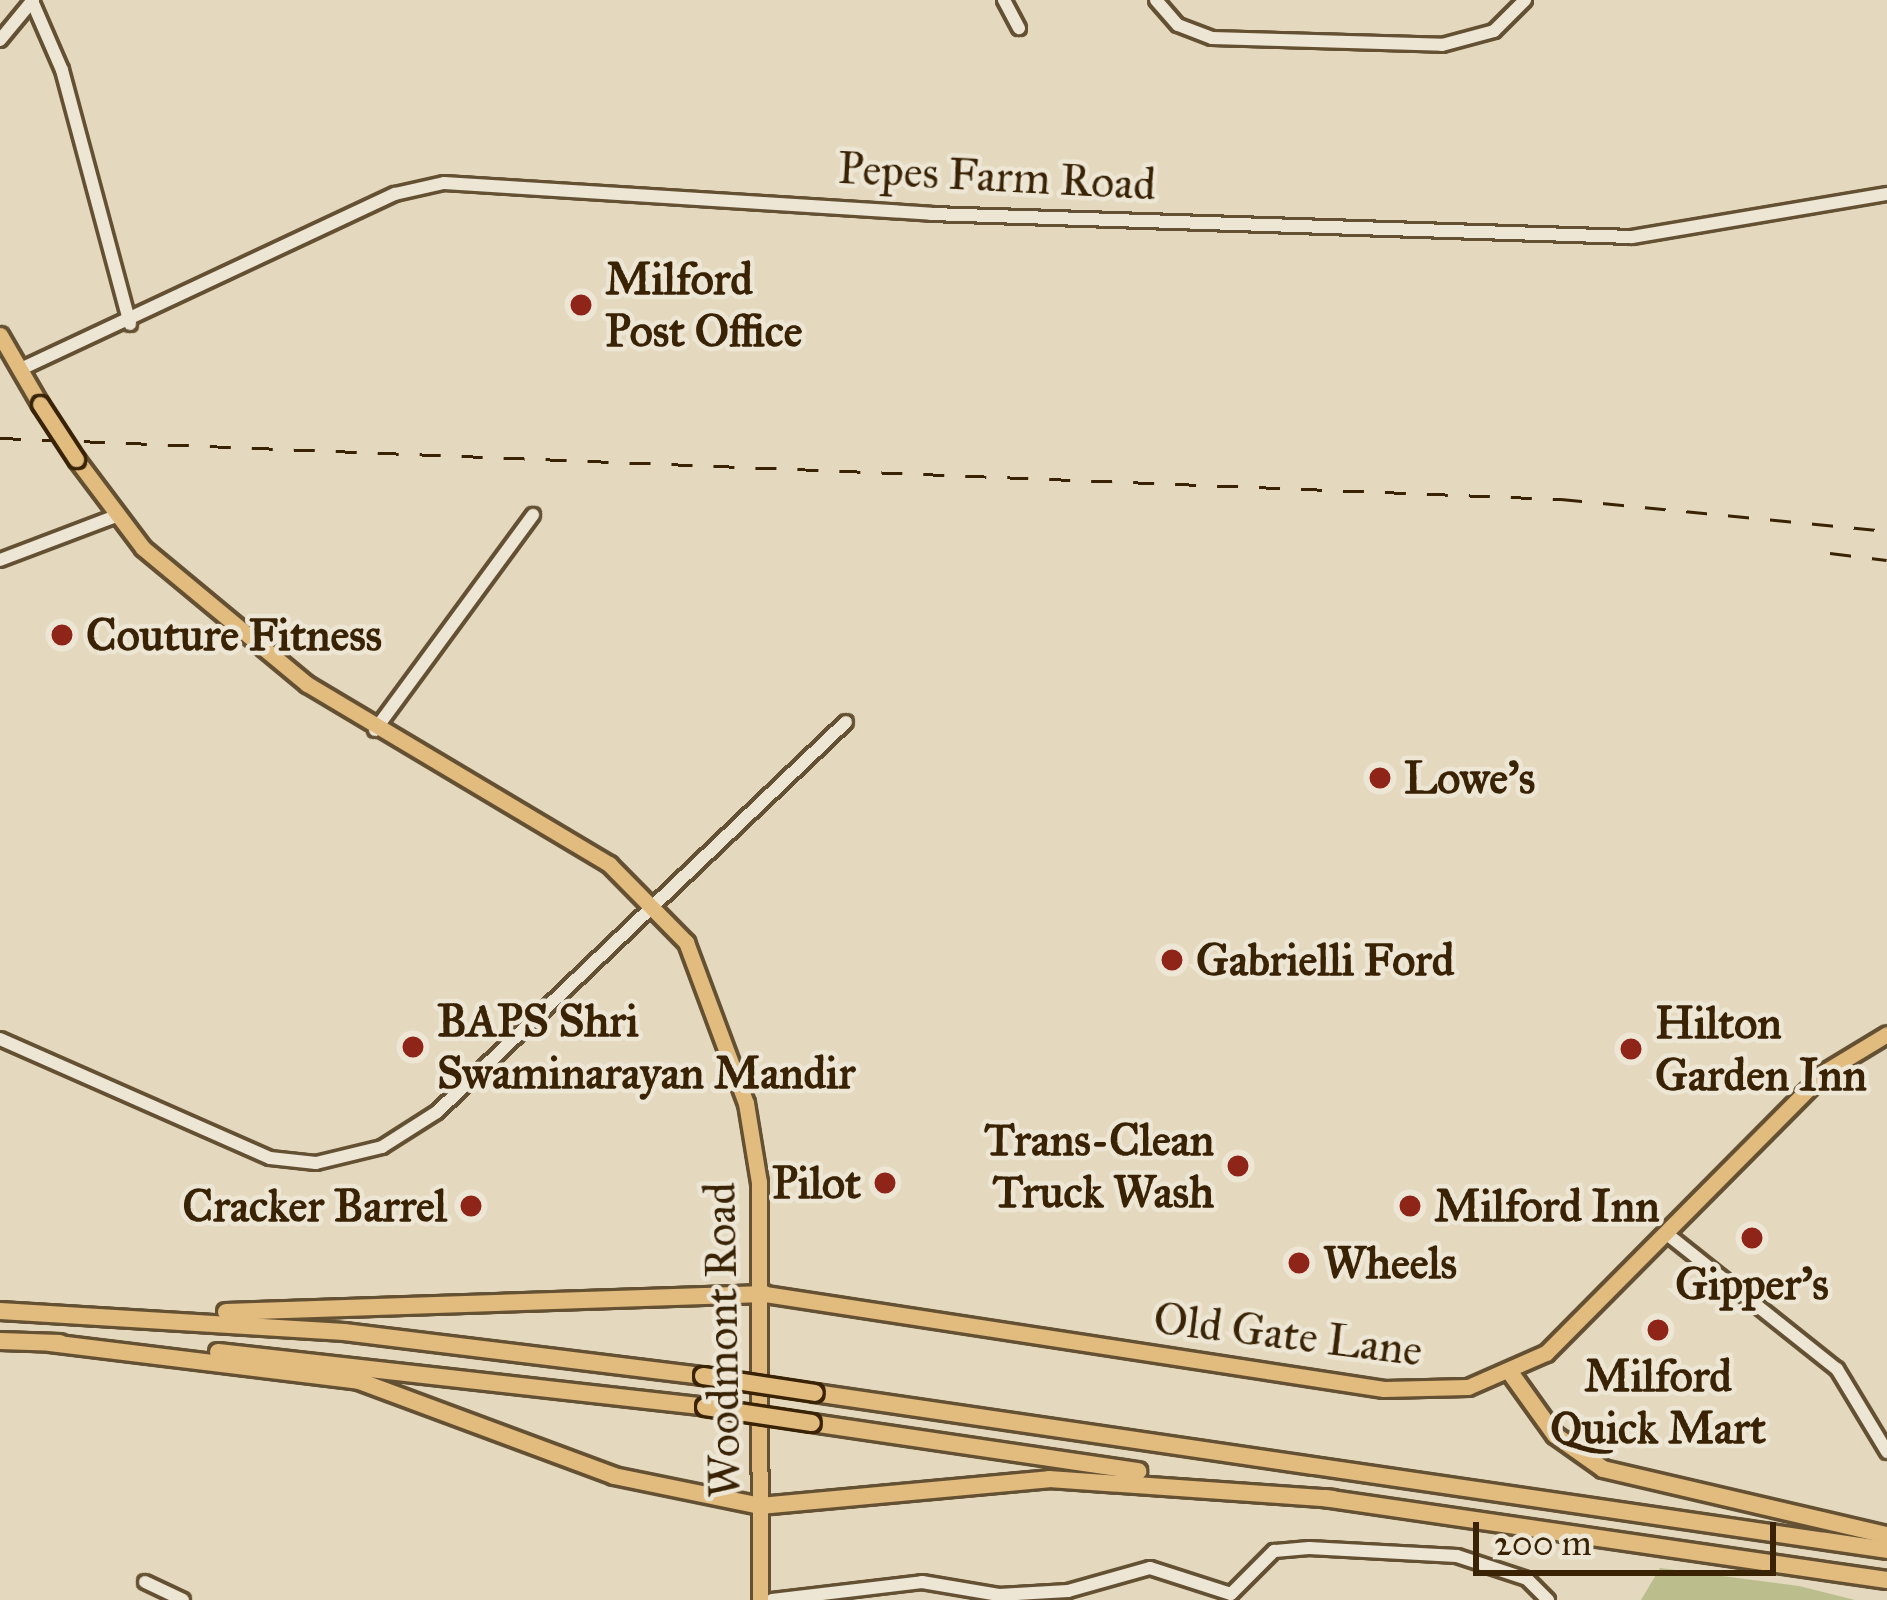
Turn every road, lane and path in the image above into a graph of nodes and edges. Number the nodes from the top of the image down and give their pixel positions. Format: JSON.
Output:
{"nodes":[{"id":1,"x":33,"y":0,"type":"edge"},
{"id":2,"x":1004,"y":0,"type":"edge"},
{"id":3,"x":1156,"y":0,"type":"edge"},
{"id":4,"x":1525,"y":0,"type":"edge"},
{"id":5,"x":1019,"y":28,"type":"dead end"},
{"id":6,"x":0,"y":40,"type":"edge"},
{"id":7,"x":1887,"y":194,"type":"edge"},
{"id":8,"x":130,"y":323,"type":"junction"},
{"id":9,"x":0,"y":335,"type":"edge"},
{"id":10,"x":21,"y":368,"type":"junction"},
{"id":11,"x":533,"y":515,"type":"dead end"},
{"id":12,"x":113,"y":517,"type":"junction"},
{"id":13,"x":0,"y":560,"type":"edge"},
{"id":14,"x":846,"y":722,"type":"dead end"},
{"id":15,"x":374,"y":731,"type":"junction"},
{"id":16,"x":654,"y":903,"type":"junction"},
{"id":17,"x":1887,"y":1034,"type":"edge"},
{"id":18,"x":0,"y":1039,"type":"edge"},
{"id":19,"x":1667,"y":1234,"type":"junction"},
{"id":20,"x":765,"y":1294,"type":"junction"},
{"id":21,"x":0,"y":1311,"type":"edge"},
{"id":22,"x":123,"y":1316,"type":"junction"},
{"id":23,"x":0,"y":1342,"type":"edge"},
{"id":24,"x":50,"y":1343,"type":"junction"},
{"id":25,"x":1512,"y":1375,"type":"junction"},
{"id":26,"x":1887,"y":1452,"type":"edge"},
{"id":27,"x":1332,"y":1499,"type":"junction"},
{"id":28,"x":760,"y":1506,"type":"junction"},
{"id":29,"x":1879,"y":1541,"type":"edge"},
{"id":30,"x":1879,"y":1579,"type":"edge"},
{"id":31,"x":145,"y":1582,"type":"dead end"},
{"id":32,"x":183,"y":1600,"type":"edge"},
{"id":33,"x":760,"y":1600,"type":"edge"},
{"id":34,"x":772,"y":1600,"type":"edge"},
{"id":35,"x":1548,"y":1600,"type":"edge"}],
"edges":[{"from":1,"to":6,"type":"street"},
{"from":1,"to":8,"type":"street"},
{"from":2,"to":5,"type":"street"},
{"from":3,"to":4,"type":"street"},
{"from":7,"to":8,"type":"street","name":"Pepes Farm Road"},
{"from":8,"to":10,"type":"street"},
{"from":9,"to":10,"type":"main road","name":"Woodmont Road"},
{"from":10,"to":12,"type":"main road","name":"Woodmont Road","bridge":true},
{"from":11,"to":15,"type":"street"},
{"from":12,"to":13,"type":"street"},
{"from":12,"to":15,"type":"main road","name":"Woodmont Road"},
{"from":14,"to":16,"type":"street"},
{"from":15,"to":16,"type":"main road","name":"Woodmont Road"},
{"from":16,"to":18,"type":"street"},
{"from":16,"to":20,"type":"main road","name":"Woodmont Road"},
{"from":17,"to":19,"type":"main road"},
{"from":19,"to":25,"type":"main road"},
{"from":19,"to":26,"type":"street"},
{"from":20,"to":22,"type":"highway"},
{"from":20,"to":25,"type":"main road","name":"Old Gate Lane"},
{"from":20,"to":28,"type":"main road","name":"Woodmont Road"},
{"from":21,"to":22,"type":"highway"},
{"from":22,"to":29,"type":"highway","bridge":true},
{"from":23,"to":24,"type":"highway"},
{"from":24,"to":27,"type":"highway","bridge":true},
{"from":24,"to":28,"type":"highway"},
{"from":25,"to":29,"type":"highway"},
{"from":27,"to":28,"type":"highway"},
{"from":27,"to":30,"type":"highway"},
{"from":28,"to":33,"type":"main road","name":"Woodmont Road"},
{"from":31,"to":32,"type":"street"},
{"from":34,"to":35,"type":"street"}]}
